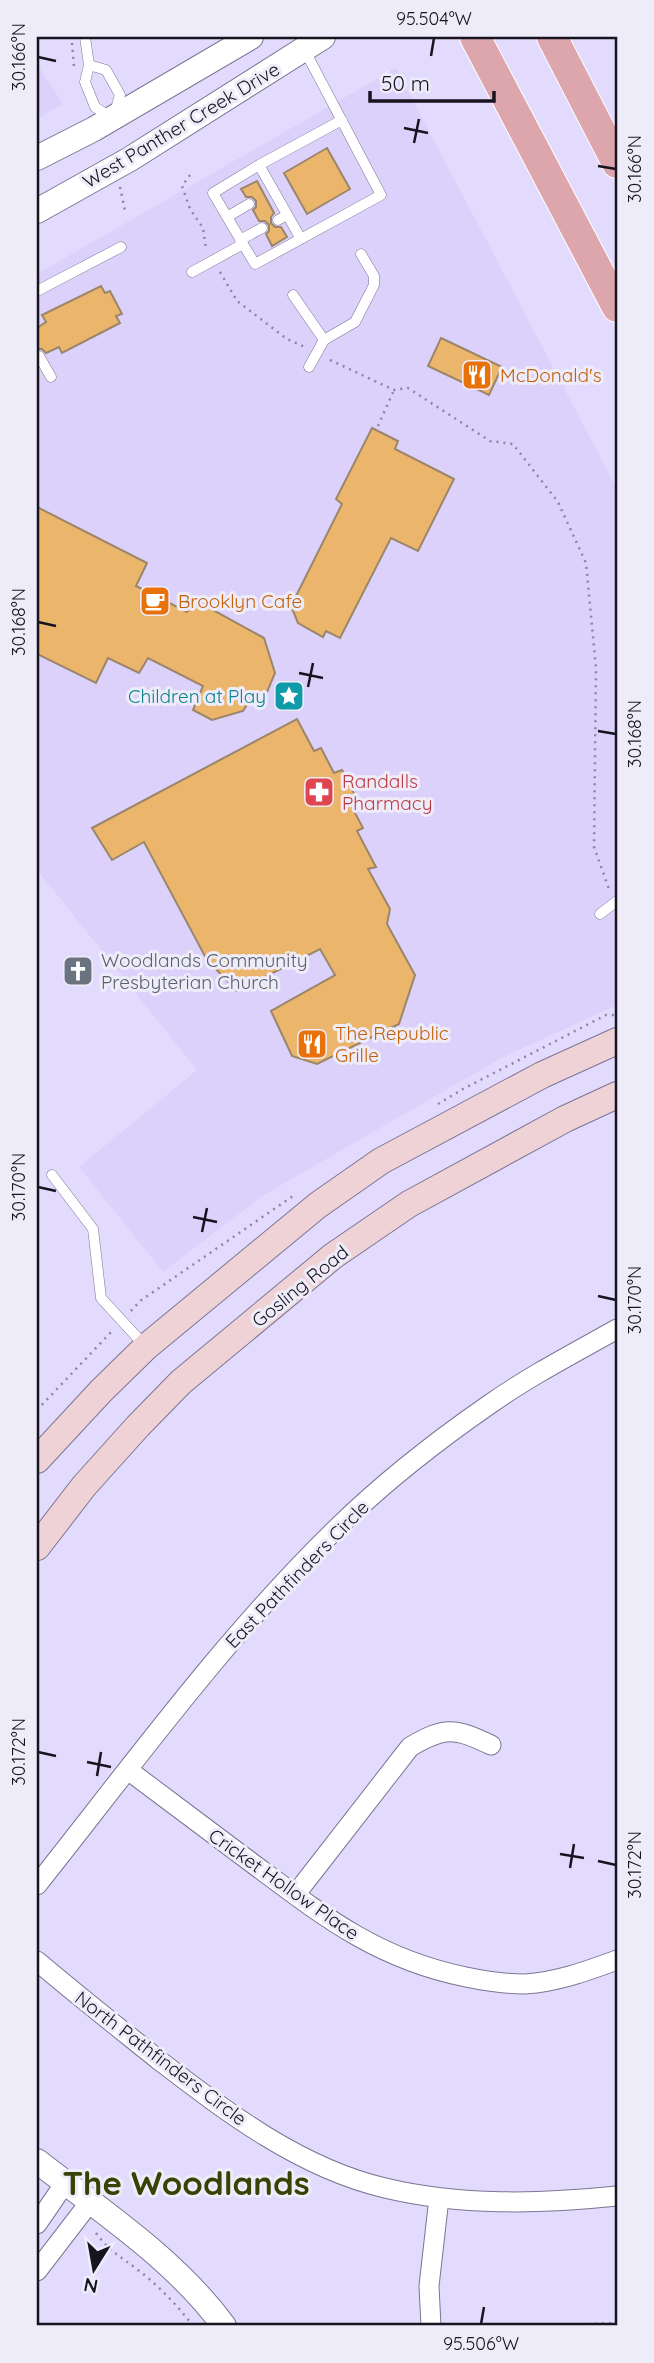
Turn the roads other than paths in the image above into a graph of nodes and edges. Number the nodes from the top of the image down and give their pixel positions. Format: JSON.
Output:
{"nodes":[{"id":1,"x":85,"y":37,"type":"edge"},
{"id":2,"x":251,"y":37,"type":"edge"},
{"id":3,"x":475,"y":37,"type":"edge"},
{"id":4,"x":552,"y":37,"type":"edge"},
{"id":5,"x":314,"y":43,"type":"edge"},
{"id":6,"x":89,"y":65,"type":"junction"},
{"id":7,"x":113,"y":119,"type":"junction"},
{"id":8,"x":342,"y":120,"type":"junction"},
{"id":9,"x":37,"y":158,"type":"edge"},
{"id":10,"x":617,"y":163,"type":"edge"},
{"id":11,"x":260,"y":165,"type":"junction"},
{"id":12,"x":250,"y":204,"type":"dead end"},
{"id":13,"x":37,"y":211,"type":"edge"},
{"id":14,"x":227,"y":217,"type":"junction"},
{"id":15,"x":262,"y":228,"type":"dead end"},
{"id":16,"x":301,"y":239,"type":"junction"},
{"id":17,"x":241,"y":242,"type":"junction"},
{"id":18,"x":121,"y":247,"type":"dead end"},
{"id":19,"x":361,"y":254,"type":"dead end"},
{"id":20,"x":192,"y":272,"type":"dead end"},
{"id":21,"x":37,"y":291,"type":"edge"},
{"id":22,"x":293,"y":295,"type":"dead end"},
{"id":23,"x":617,"y":307,"type":"edge"},
{"id":24,"x":324,"y":340,"type":"junction"},
{"id":25,"x":39,"y":356,"type":"dead end"},
{"id":26,"x":309,"y":367,"type":"dead end"},
{"id":27,"x":51,"y":377,"type":"dead end"},
{"id":28,"x":616,"y":902,"type":"edge"},
{"id":29,"x":600,"y":914,"type":"dead end"},
{"id":30,"x":617,"y":1041,"type":"edge"},
{"id":31,"x":617,"y":1095,"type":"edge"},
{"id":32,"x":52,"y":1175,"type":"dead end"},
{"id":33,"x":617,"y":1329,"type":"edge"},
{"id":34,"x":146,"y":1347,"type":"junction"},
{"id":35,"x":39,"y":1454,"type":"edge"},
{"id":36,"x":37,"y":1546,"type":"edge"},
{"id":37,"x":491,"y":1745,"type":"dead end"},
{"id":38,"x":128,"y":1770,"type":"junction"},
{"id":39,"x":37,"y":1885,"type":"edge"},
{"id":40,"x":295,"y":1895,"type":"junction"},
{"id":41,"x":617,"y":1960,"type":"edge"},
{"id":42,"x":37,"y":1961,"type":"edge"},
{"id":43,"x":37,"y":2161,"type":"edge"},
{"id":44,"x":65,"y":2183,"type":"junction"},
{"id":45,"x":617,"y":2196,"type":"edge"},
{"id":46,"x":439,"y":2198,"type":"junction"},
{"id":47,"x":85,"y":2209,"type":"junction"},
{"id":48,"x":37,"y":2224,"type":"edge"},
{"id":49,"x":37,"y":2272,"type":"edge"},
{"id":50,"x":223,"y":2326,"type":"edge"},
{"id":51,"x":431,"y":2326,"type":"edge"}],
"edges":[{"from":1,"to":6,"type":"lane"},
{"from":2,"to":7,"type":"street","name":"West Panther Creek Drive"},
{"from":3,"to":23,"type":"main road"},
{"from":4,"to":10,"type":"main road"},
{"from":5,"to":8,"type":"lane"},
{"from":5,"to":13,"type":"street","name":"West Panther Creek Drive"},
{"from":6,"to":7,"type":"lane"},
{"from":6,"to":7,"type":"lane"},
{"from":7,"to":9,"type":"street","name":"West Panther Creek Drive"},
{"from":8,"to":11,"type":"lane"},
{"from":8,"to":16,"type":"lane"},
{"from":11,"to":14,"type":"lane"},
{"from":11,"to":16,"type":"lane"},
{"from":12,"to":14,"type":"lane"},
{"from":14,"to":17,"type":"lane"},
{"from":15,"to":17,"type":"lane"},
{"from":16,"to":17,"type":"lane"},
{"from":17,"to":20,"type":"lane"},
{"from":18,"to":21,"type":"lane"},
{"from":19,"to":24,"type":"lane"},
{"from":22,"to":24,"type":"lane"},
{"from":24,"to":26,"type":"lane"},
{"from":25,"to":27,"type":"lane"},
{"from":28,"to":29,"type":"lane"},
{"from":30,"to":34,"type":"main road"},
{"from":31,"to":36,"type":"main road","name":"Gosling Road"},
{"from":32,"to":34,"type":"lane"},
{"from":33,"to":38,"type":"street","name":"East Pathfinders Circle"},
{"from":34,"to":35,"type":"main road"},
{"from":37,"to":40,"type":"street"},
{"from":38,"to":39,"type":"street","name":"East Pathfinders Circle"},
{"from":38,"to":40,"type":"street","name":"Cricket Hollow Place"},
{"from":40,"to":41,"type":"street","name":"Cricket Hollow Place"},
{"from":42,"to":46,"type":"street","name":"North Pathfinders Circle"},
{"from":43,"to":44,"type":"street"},
{"from":44,"to":47,"type":"street"},
{"from":44,"to":48,"type":"street"},
{"from":45,"to":46,"type":"street","name":"North Pathfinders Circle"},
{"from":46,"to":51,"type":"street"},
{"from":47,"to":49,"type":"street"},
{"from":47,"to":50,"type":"street"}]}
